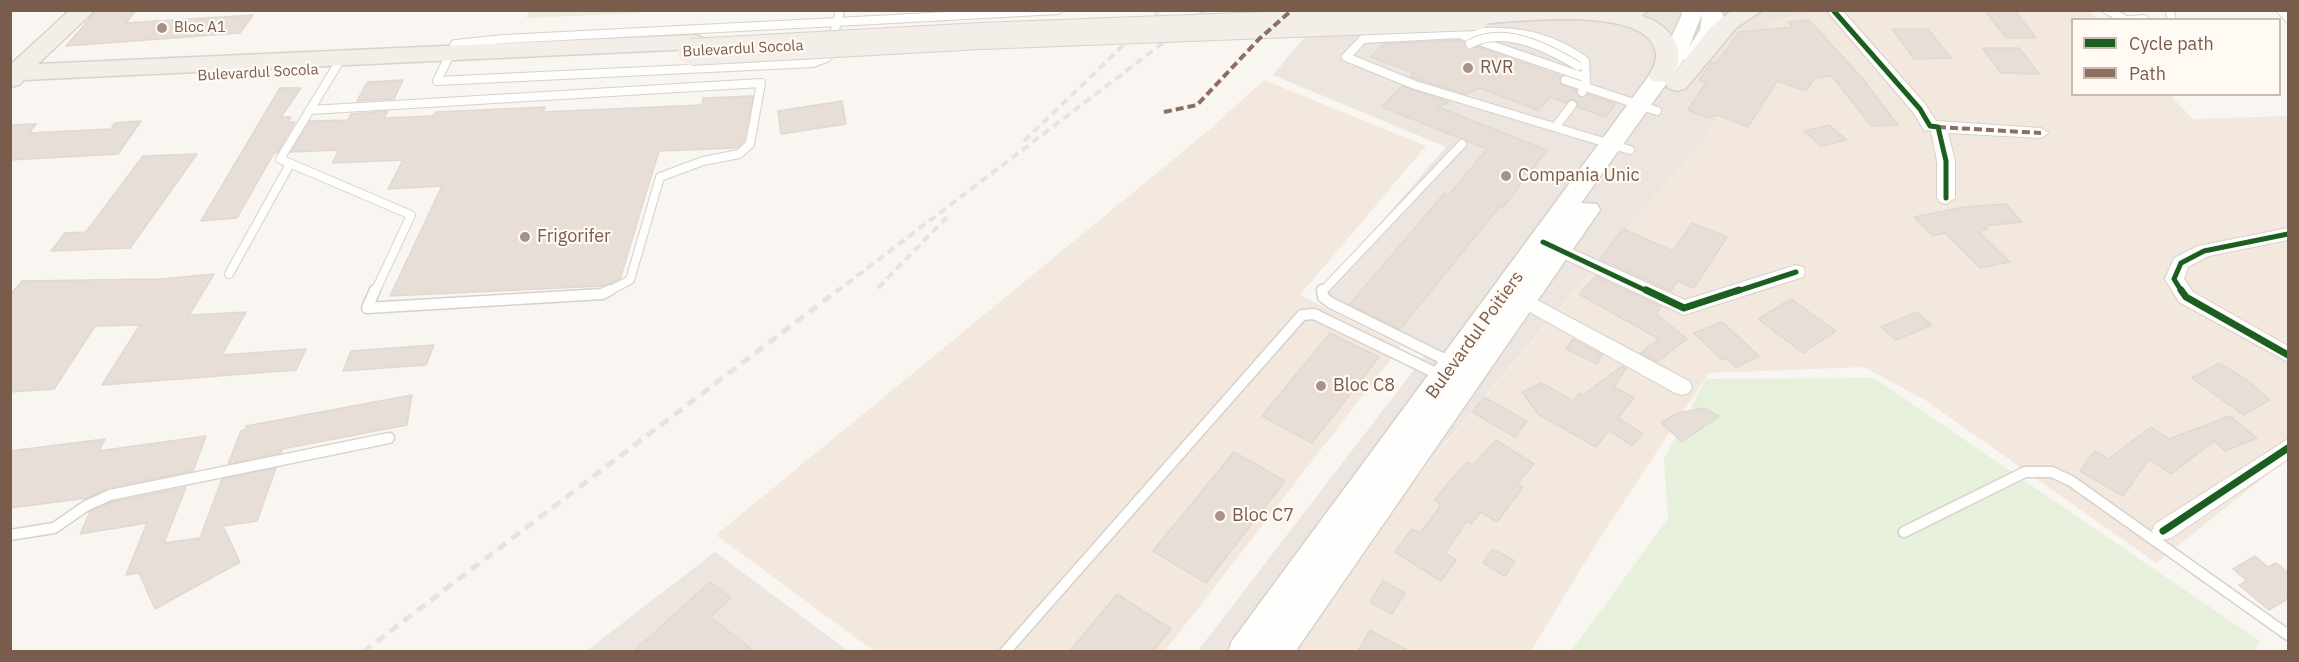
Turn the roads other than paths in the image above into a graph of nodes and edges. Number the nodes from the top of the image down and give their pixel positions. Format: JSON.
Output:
{"nodes":[{"id":1,"x":59,"y":10,"type":"edge"},
{"id":2,"x":84,"y":10,"type":"edge"},
{"id":3,"x":840,"y":10,"type":"edge"},
{"id":4,"x":1058,"y":10,"type":"edge"},
{"id":5,"x":1391,"y":10,"type":"edge"},
{"id":6,"x":1637,"y":10,"type":"edge"},
{"id":7,"x":1689,"y":10,"type":"edge"},
{"id":8,"x":1710,"y":10,"type":"edge"},
{"id":9,"x":1752,"y":10,"type":"edge"},
{"id":10,"x":1833,"y":10,"type":"edge"},
{"id":11,"x":2107,"y":10,"type":"edge"},
{"id":12,"x":2281,"y":10,"type":"edge"},
{"id":13,"x":982,"y":13,"type":"edge"},
{"id":14,"x":1582,"y":13,"type":"junction"},
{"id":15,"x":2124,"y":18,"type":"edge"},
{"id":16,"x":2289,"y":18,"type":"edge"},
{"id":17,"x":839,"y":21,"type":"junction"},
{"id":18,"x":1459,"y":34,"type":"junction"},
{"id":19,"x":1470,"y":44,"type":"dead end"},
{"id":20,"x":692,"y":47,"type":"junction"},
{"id":21,"x":10,"y":49,"type":"edge"},
{"id":22,"x":448,"y":59,"type":"junction"},
{"id":23,"x":338,"y":64,"type":"junction"},
{"id":24,"x":12,"y":77,"type":"edge"},
{"id":25,"x":1565,"y":80,"type":"dead end"},
{"id":26,"x":1669,"y":80,"type":"junction"},
{"id":27,"x":1585,"y":84,"type":"junction"},
{"id":28,"x":1459,"y":89,"type":"dead end"},
{"id":29,"x":1452,"y":98,"type":"junction"},
{"id":30,"x":1572,"y":105,"type":"dead end"},
{"id":31,"x":1648,"y":108,"type":"junction"},
{"id":32,"x":311,"y":110,"type":"junction"},
{"id":33,"x":1557,"y":125,"type":"junction"},
{"id":34,"x":1938,"y":127,"type":"junction"},
{"id":35,"x":2041,"y":133,"type":"dead end"},
{"id":36,"x":1462,"y":144,"type":"dead end"},
{"id":37,"x":1622,"y":146,"type":"junction"},
{"id":38,"x":290,"y":164,"type":"junction"},
{"id":39,"x":1946,"y":198,"type":"dead end"},
{"id":40,"x":2289,"y":234,"type":"edge"},
{"id":41,"x":1552,"y":245,"type":"junction"},
{"id":42,"x":1796,"y":272,"type":"dead end"},
{"id":43,"x":230,"y":274,"type":"dead end"},
{"id":44,"x":1524,"y":300,"type":"junction"},
{"id":45,"x":2289,"y":355,"type":"edge"},
{"id":46,"x":1459,"y":375,"type":"junction"},
{"id":47,"x":1682,"y":387,"type":"dead end"},
{"id":48,"x":389,"y":438,"type":"dead end"},
{"id":49,"x":2289,"y":448,"type":"edge"},
{"id":50,"x":2163,"y":531,"type":"dead end"},
{"id":51,"x":1904,"y":532,"type":"dead end"},
{"id":52,"x":10,"y":535,"type":"edge"},
{"id":53,"x":2289,"y":635,"type":"edge"},
{"id":54,"x":1005,"y":651,"type":"edge"},
{"id":55,"x":1244,"y":651,"type":"edge"},
{"id":56,"x":1275,"y":651,"type":"edge"}],
"edges":[{"from":1,"to":21,"type":"main road"},
{"from":2,"to":24,"type":"main road"},
{"from":3,"to":17,"type":"lane"},
{"from":4,"to":13,"type":"lane"},
{"from":5,"to":20,"type":"main road","name":"Bulevardul Socola"},
{"from":6,"to":14,"type":"main road"},
{"from":7,"to":26,"type":"main road","name":"Bulevardul Poitiers"},
{"from":8,"to":26,"type":"main road","name":"Bulevardul Poitiers"},
{"from":9,"to":26,"type":"main road"},
{"from":10,"to":34,"type":"street"},
{"from":11,"to":15,"type":"lane"},
{"from":12,"to":16,"type":"lane"},
{"from":13,"to":17,"type":"lane"},
{"from":14,"to":20,"type":"main road","name":"Bulevardul Socola","bridge":true},
{"from":14,"to":26,"type":"main road"},
{"from":17,"to":22,"type":"lane"},
{"from":17,"to":22,"type":"lane"},
{"from":18,"to":27,"type":"lane"},
{"from":18,"to":27,"type":"lane"},
{"from":18,"to":29,"type":"lane"},
{"from":19,"to":27,"type":"lane","bridge":true},
{"from":20,"to":22,"type":"main road","name":"Bulevardul Socola"},
{"from":22,"to":23,"type":"main road","name":"Bulevardul Socola"},
{"from":23,"to":24,"type":"main road","name":"Bulevardul Socola"},
{"from":23,"to":32,"type":"lane"},
{"from":25,"to":27,"type":"lane"},
{"from":26,"to":31,"type":"main road","name":"Bulevardul Poitiers"},
{"from":27,"to":31,"type":"lane"},
{"from":28,"to":29,"type":"lane"},
{"from":29,"to":33,"type":"lane"},
{"from":30,"to":33,"type":"lane"},
{"from":31,"to":37,"type":"main road","name":"Bulevardul Poitiers"},
{"from":32,"to":38,"type":"lane"},
{"from":32,"to":38,"type":"lane"},
{"from":33,"to":37,"type":"lane"},
{"from":34,"to":35,"type":"street"},
{"from":34,"to":39,"type":"street"},
{"from":36,"to":46,"type":"lane"},
{"from":37,"to":41,"type":"main road","name":"Bulevardul Poitiers"},
{"from":38,"to":43,"type":"lane"},
{"from":40,"to":45,"type":"street"},
{"from":41,"to":42,"type":"street"},
{"from":41,"to":44,"type":"main road","name":"Bulevardul Poitiers"},
{"from":41,"to":46,"type":"main road","name":"Bulevardul Poitiers"},
{"from":44,"to":46,"type":"main road","name":"Bulevardul Poitiers"},
{"from":44,"to":47,"type":"street"},
{"from":46,"to":54,"type":"lane"},
{"from":46,"to":55,"type":"main road","name":"Bulevardul Poitiers"},
{"from":46,"to":56,"type":"main road","name":"Bulevardul Poitiers"},
{"from":48,"to":52,"type":"lane"},
{"from":49,"to":50,"type":"street"},
{"from":51,"to":53,"type":"lane"}]}
